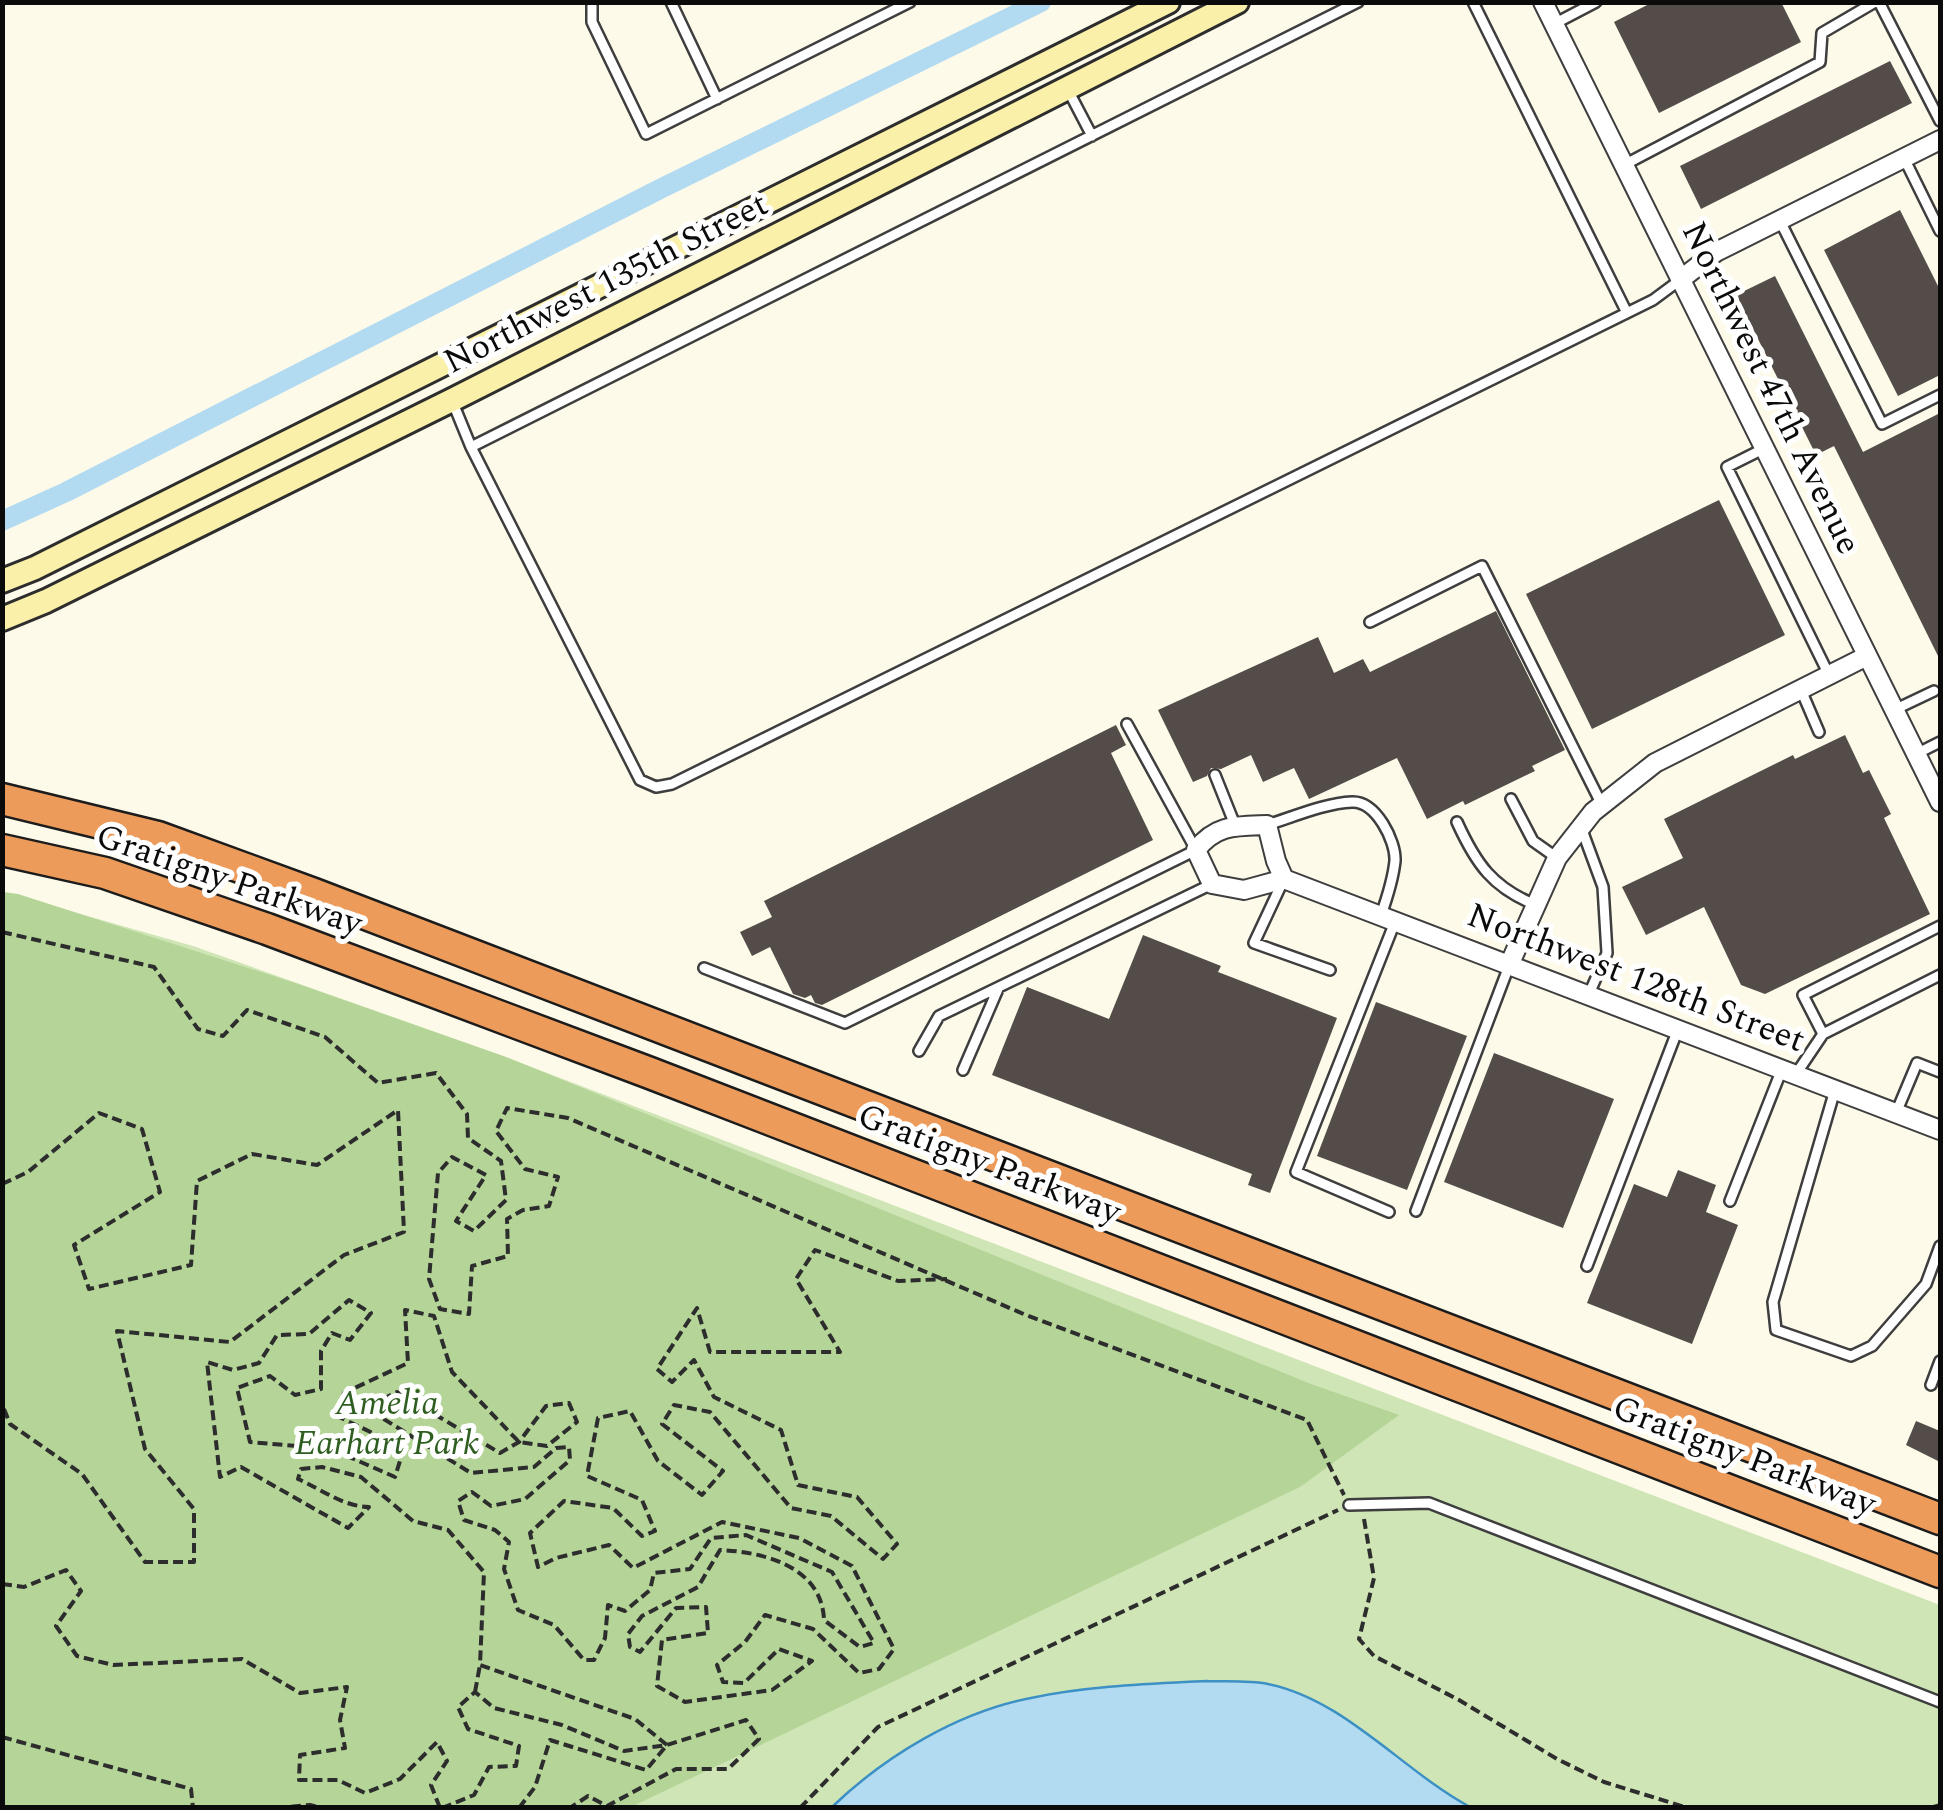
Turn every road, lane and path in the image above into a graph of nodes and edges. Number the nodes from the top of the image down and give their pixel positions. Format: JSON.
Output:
{"nodes":[{"id":1,"x":592,"y":2,"type":"edge"},
{"id":2,"x":670,"y":2,"type":"edge"},
{"id":3,"x":910,"y":2,"type":"edge"},
{"id":4,"x":1168,"y":2,"type":"edge"},
{"id":5,"x":1237,"y":2,"type":"edge"},
{"id":6,"x":1358,"y":2,"type":"edge"},
{"id":7,"x":1473,"y":2,"type":"edge"},
{"id":8,"x":1543,"y":2,"type":"edge"},
{"id":9,"x":1596,"y":2,"type":"edge"},
{"id":10,"x":1877,"y":2,"type":"edge"},
{"id":11,"x":1554,"y":24,"type":"junction"},
{"id":12,"x":1068,"y":90,"type":"junction"},
{"id":13,"x":717,"y":100,"type":"junction"},
{"id":14,"x":1940,"y":121,"type":"edge"},
{"id":15,"x":1092,"y":136,"type":"junction"},
{"id":16,"x":1940,"y":140,"type":"edge"},
{"id":17,"x":1904,"y":158,"type":"junction"},
{"id":18,"x":1624,"y":165,"type":"junction"},
{"id":19,"x":1779,"y":220,"type":"junction"},
{"id":20,"x":1940,"y":231,"type":"edge"},
{"id":21,"x":1680,"y":280,"type":"junction"},
{"id":22,"x":1627,"y":313,"type":"junction"},
{"id":23,"x":436,"y":368,"type":"junction"},
{"id":24,"x":1940,"y":395,"type":"edge"},
{"id":25,"x":452,"y":400,"type":"junction"},
{"id":26,"x":471,"y":446,"type":"junction"},
{"id":27,"x":1765,"y":448,"type":"junction"},
{"id":28,"x":2,"y":581,"type":"edge"},
{"id":29,"x":2,"y":618,"type":"edge"},
{"id":30,"x":1370,"y":622,"type":"dead end"},
{"id":31,"x":1867,"y":656,"type":"junction"},
{"id":32,"x":1829,"y":675,"type":"junction"},
{"id":33,"x":1800,"y":690,"type":"junction"},
{"id":34,"x":1934,"y":690,"type":"dead end"},
{"id":35,"x":1894,"y":710,"type":"junction"},
{"id":36,"x":1127,"y":724,"type":"dead end"},
{"id":37,"x":1820,"y":732,"type":"dead end"},
{"id":38,"x":1940,"y":742,"type":"edge"},
{"id":39,"x":1916,"y":754,"type":"junction"},
{"id":40,"x":1215,"y":776,"type":"dead end"},
{"id":41,"x":2,"y":799,"type":"edge"},
{"id":42,"x":1511,"y":800,"type":"dead end"},
{"id":43,"x":1940,"y":802,"type":"edge"},
{"id":44,"x":1602,"y":805,"type":"junction"},
{"id":45,"x":1456,"y":822,"type":"dead end"},
{"id":46,"x":1235,"y":825,"type":"junction"},
{"id":47,"x":1267,"y":825,"type":"junction"},
{"id":48,"x":1581,"y":827,"type":"junction"},
{"id":49,"x":2,"y":850,"type":"edge"},
{"id":50,"x":1196,"y":850,"type":"junction"},
{"id":51,"x":1557,"y":858,"type":"junction"},
{"id":52,"x":1284,"y":879,"type":"junction"},
{"id":53,"x":1212,"y":884,"type":"junction"},
{"id":54,"x":1536,"y":905,"type":"junction"},
{"id":55,"x":1388,"y":918,"type":"junction"},
{"id":56,"x":1940,"y":926,"type":"edge"},
{"id":57,"x":2,"y":932,"type":"edge"},
{"id":58,"x":1510,"y":963,"type":"junction"},
{"id":59,"x":704,"y":968,"type":"dead end"},
{"id":60,"x":1330,"y":970,"type":"dead end"},
{"id":61,"x":1940,"y":975,"type":"edge"},
{"id":62,"x":998,"y":988,"type":"junction"},
{"id":63,"x":1588,"y":994,"type":"junction"},
{"id":64,"x":1678,"y":1029,"type":"junction"},
{"id":65,"x":1822,"y":1034,"type":"junction"},
{"id":66,"x":919,"y":1051,"type":"dead end"},
{"id":67,"x":962,"y":1070,"type":"dead end"},
{"id":68,"x":1789,"y":1071,"type":"junction"},
{"id":69,"x":1940,"y":1072,"type":"edge"},
{"id":70,"x":1835,"y":1090,"type":"junction"},
{"id":71,"x":1896,"y":1113,"type":"junction"},
{"id":72,"x":1940,"y":1130,"type":"edge"},
{"id":73,"x":2,"y":1184,"type":"edge"},
{"id":74,"x":1730,"y":1201,"type":"dead end"},
{"id":75,"x":1416,"y":1211,"type":"dead end"},
{"id":76,"x":1389,"y":1212,"type":"dead end"},
{"id":77,"x":1940,"y":1246,"type":"edge"},
{"id":78,"x":1587,"y":1266,"type":"dead end"},
{"id":79,"x":947,"y":1279,"type":"junction"},
{"id":80,"x":1940,"y":1361,"type":"edge"},
{"id":81,"x":1931,"y":1385,"type":"dead end"},
{"id":82,"x":2,"y":1404,"type":"edge"},
{"id":83,"x":519,"y":1442,"type":"junction"},
{"id":84,"x":1361,"y":1504,"type":"junction"},
{"id":85,"x":1350,"y":1505,"type":"junction"},
{"id":86,"x":1940,"y":1519,"type":"edge"},
{"id":87,"x":1940,"y":1572,"type":"edge"},
{"id":88,"x":2,"y":1584,"type":"edge"},
{"id":89,"x":480,"y":1665,"type":"junction"},
{"id":90,"x":476,"y":1692,"type":"junction"},
{"id":91,"x":1940,"y":1702,"type":"edge"},
{"id":92,"x":2,"y":1737,"type":"edge"},
{"id":93,"x":667,"y":1745,"type":"junction"},
{"id":94,"x":1940,"y":1805,"type":"edge"},
{"id":95,"x":193,"y":1808,"type":"edge"},
{"id":96,"x":276,"y":1808,"type":"edge"},
{"id":97,"x":322,"y":1808,"type":"edge"},
{"id":98,"x":441,"y":1808,"type":"edge"},
{"id":99,"x":519,"y":1808,"type":"edge"},
{"id":100,"x":570,"y":1808,"type":"edge"},
{"id":101,"x":800,"y":1808,"type":"edge"},
{"id":102,"x":1688,"y":1808,"type":"edge"},
{"id":103,"x":1930,"y":1808,"type":"edge"}],
"edges":[{"from":1,"to":13,"type":"lane"},
{"from":2,"to":13,"type":"lane"},
{"from":3,"to":13,"type":"lane"},
{"from":4,"to":23,"type":"main road","name":"Northwest 135th Street"},
{"from":5,"to":12,"type":"main road","name":"Northwest 135th Street"},
{"from":6,"to":15,"type":"lane"},
{"from":7,"to":22,"type":"lane"},
{"from":8,"to":11,"type":"street","name":"Northwest 47th Avenue"},
{"from":9,"to":11,"type":"lane"},
{"from":10,"to":14,"type":"lane"},
{"from":10,"to":18,"type":"lane"},
{"from":11,"to":18,"type":"street","name":"Northwest 47th Avenue"},
{"from":12,"to":15,"type":"lane"},
{"from":12,"to":25,"type":"main road","name":"Northwest 135th Street"},
{"from":15,"to":26,"type":"lane"},
{"from":16,"to":17,"type":"street"},
{"from":17,"to":19,"type":"street"},
{"from":17,"to":20,"type":"lane"},
{"from":18,"to":21,"type":"street","name":"Northwest 47th Avenue"},
{"from":19,"to":21,"type":"street"},
{"from":19,"to":24,"type":"lane"},
{"from":21,"to":22,"type":"lane"},
{"from":21,"to":27,"type":"street","name":"Northwest 47th Avenue"},
{"from":22,"to":26,"type":"lane"},
{"from":23,"to":25,"type":"main road"},
{"from":23,"to":28,"type":"main road","name":"Northwest 135th Street"},
{"from":25,"to":26,"type":"lane"},
{"from":25,"to":29,"type":"main road","name":"Northwest 135th Street"},
{"from":27,"to":31,"type":"street","name":"Northwest 47th Avenue"},
{"from":27,"to":32,"type":"lane"},
{"from":30,"to":44,"type":"lane"},
{"from":31,"to":32,"type":"street"},
{"from":31,"to":35,"type":"street","name":"Northwest 47th Avenue"},
{"from":32,"to":33,"type":"street"},
{"from":33,"to":37,"type":"lane"},
{"from":33,"to":44,"type":"street"},
{"from":34,"to":35,"type":"lane"},
{"from":35,"to":39,"type":"street","name":"Northwest 47th Avenue"},
{"from":36,"to":50,"type":"lane"},
{"from":38,"to":39,"type":"lane"},
{"from":39,"to":43,"type":"street","name":"Northwest 47th Avenue"},
{"from":40,"to":46,"type":"lane"},
{"from":41,"to":86,"type":"highway","name":"Gratigny Parkway"},
{"from":42,"to":51,"type":"lane"},
{"from":44,"to":48,"type":"street"},
{"from":45,"to":54,"type":"lane"},
{"from":46,"to":47,"type":"street"},
{"from":46,"to":50,"type":"street"},
{"from":47,"to":52,"type":"street"},
{"from":47,"to":55,"type":"lane"},
{"from":48,"to":51,"type":"street"},
{"from":48,"to":63,"type":"lane"},
{"from":49,"to":87,"type":"highway","name":"Gratigny Parkway"},
{"from":50,"to":53,"type":"street"},
{"from":50,"to":59,"type":"lane"},
{"from":51,"to":54,"type":"street"},
{"from":52,"to":53,"type":"street"},
{"from":52,"to":55,"type":"street","name":"Northwest 128th Street"},
{"from":52,"to":60,"type":"lane"},
{"from":53,"to":62,"type":"lane"},
{"from":54,"to":58,"type":"street"},
{"from":55,"to":58,"type":"street","name":"Northwest 128th Street"},
{"from":55,"to":76,"type":"lane"},
{"from":56,"to":65,"type":"lane"},
{"from":57,"to":79,"type":"path"},
{"from":58,"to":63,"type":"street","name":"Northwest 128th Street"},
{"from":58,"to":75,"type":"lane"},
{"from":61,"to":65,"type":"lane"},
{"from":62,"to":66,"type":"lane"},
{"from":62,"to":67,"type":"lane"},
{"from":63,"to":64,"type":"street","name":"Northwest 128th Street"},
{"from":64,"to":68,"type":"street","name":"Northwest 128th Street"},
{"from":64,"to":78,"type":"lane"},
{"from":65,"to":68,"type":"lane"},
{"from":68,"to":70,"type":"street","name":"Northwest 128th Street"},
{"from":68,"to":74,"type":"lane"},
{"from":69,"to":71,"type":"lane"},
{"from":70,"to":71,"type":"street","name":"Northwest 128th Street"},
{"from":70,"to":77,"type":"lane"},
{"from":71,"to":72,"type":"street","name":"Northwest 128th Street"},
{"from":73,"to":82,"type":"path"},
{"from":79,"to":83,"type":"path"},
{"from":79,"to":85,"type":"path"},
{"from":80,"to":81,"type":"lane"},
{"from":83,"to":83,"type":"path"},
{"from":83,"to":89,"type":"path"},
{"from":84,"to":85,"type":"lane"},
{"from":84,"to":91,"type":"lane"},
{"from":84,"to":102,"type":"path"},
{"from":85,"to":101,"type":"path"},
{"from":88,"to":98,"type":"path"},
{"from":89,"to":90,"type":"path"},
{"from":89,"to":93,"type":"path"},
{"from":90,"to":93,"type":"path"},
{"from":90,"to":98,"type":"path"},
{"from":92,"to":95,"type":"path"},
{"from":93,"to":99,"type":"path"},
{"from":93,"to":100,"type":"path"},
{"from":94,"to":103,"type":"path"},
{"from":96,"to":97,"type":"path"}]}
